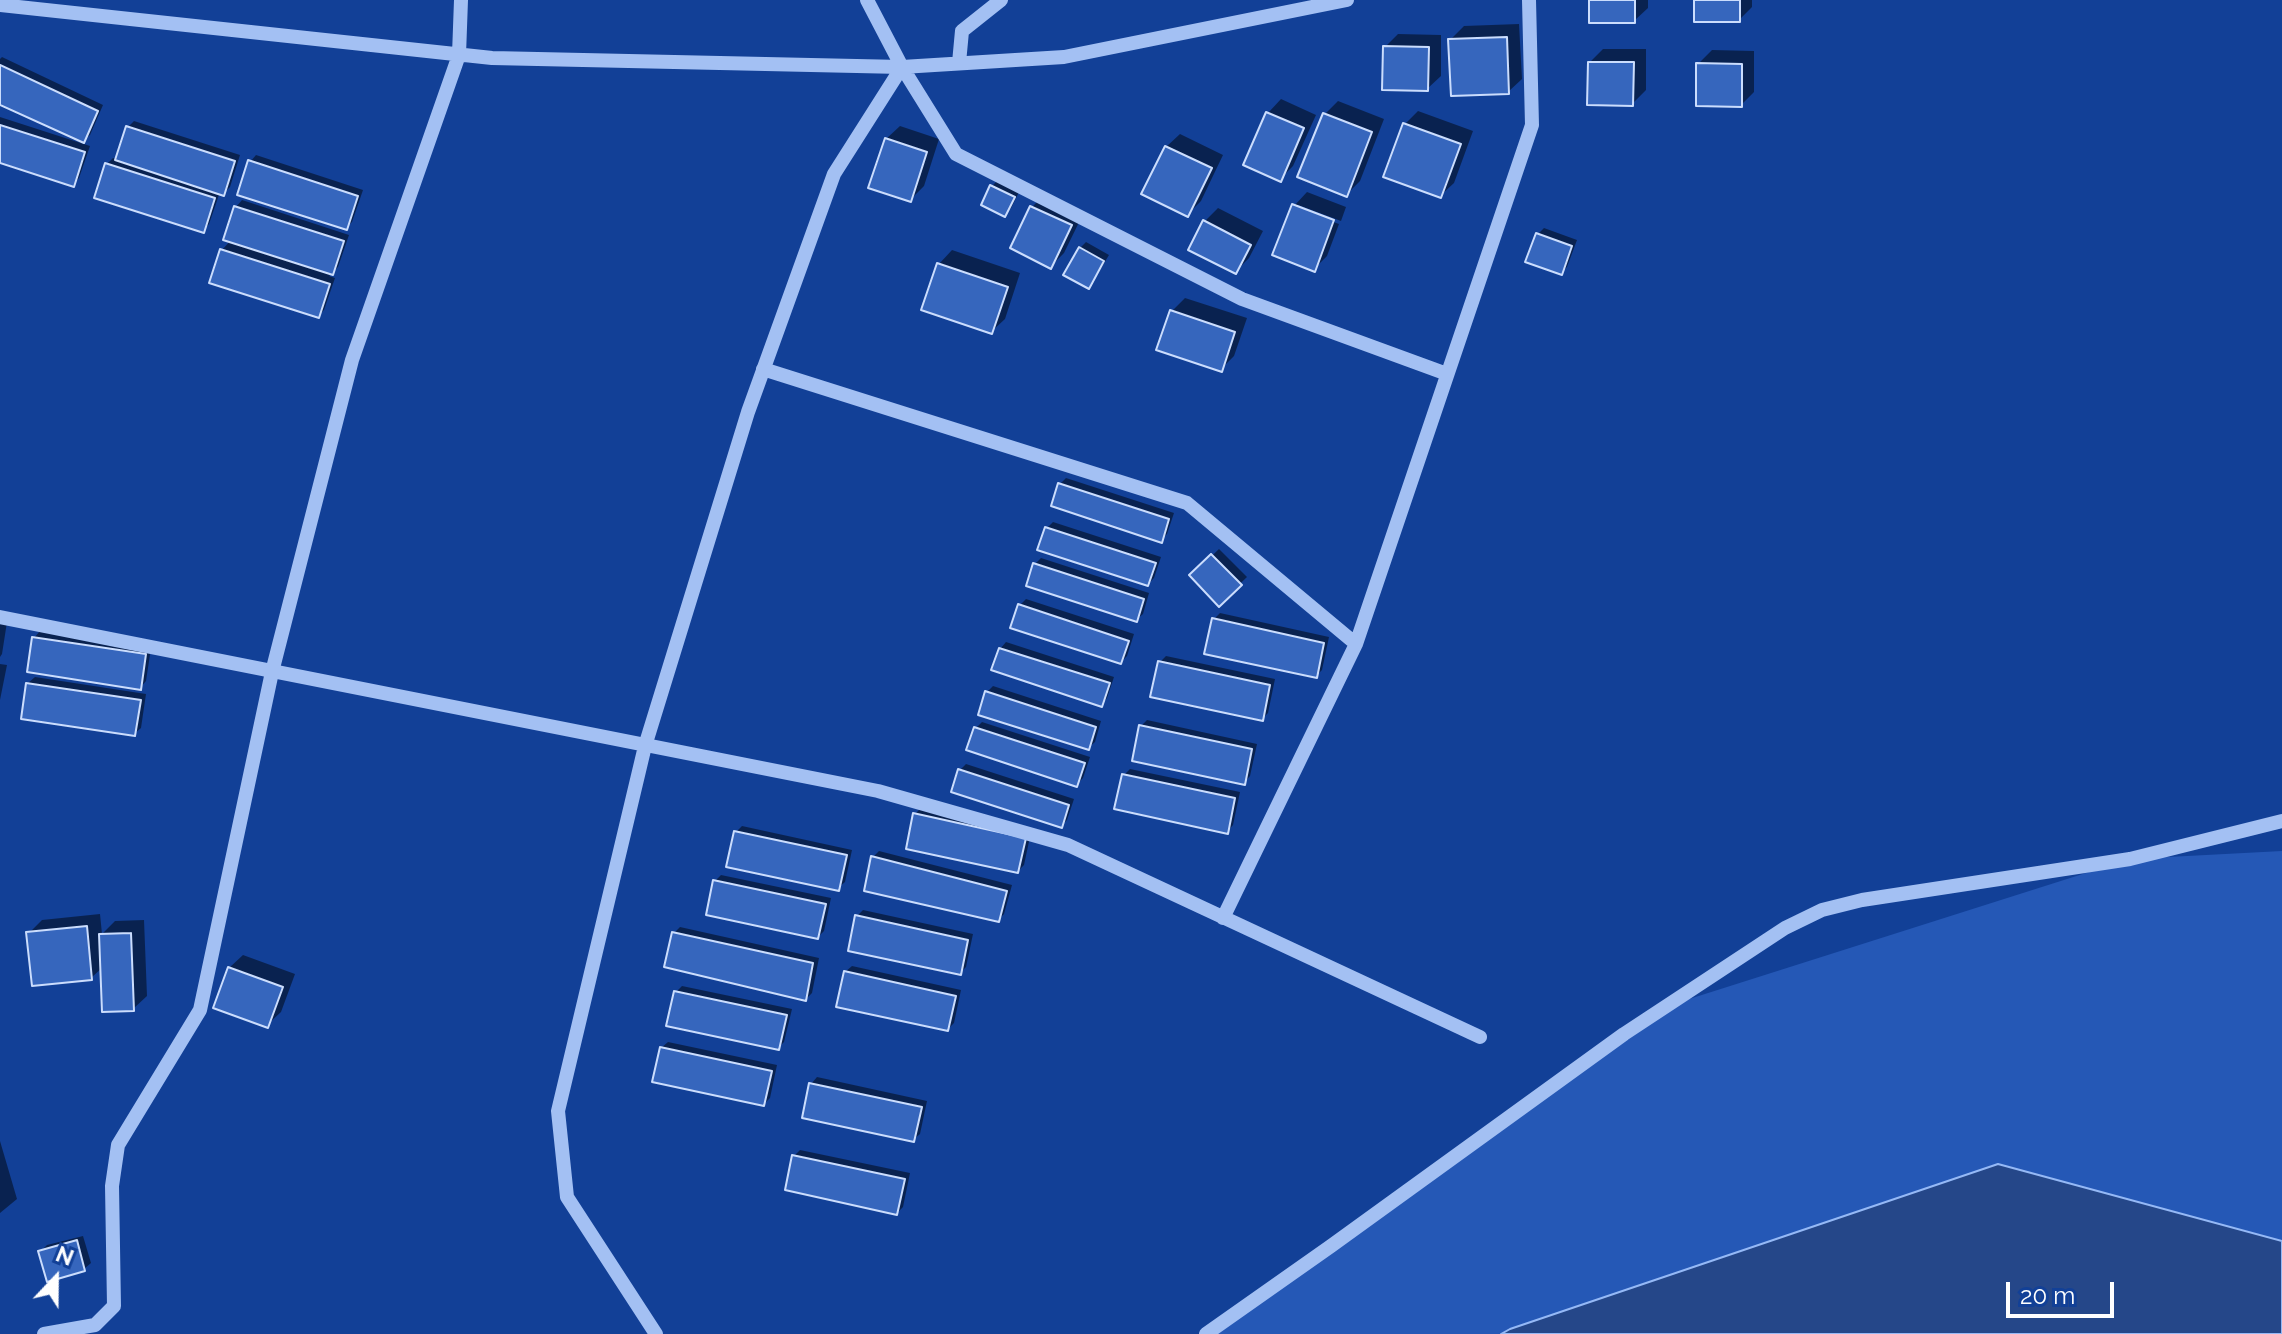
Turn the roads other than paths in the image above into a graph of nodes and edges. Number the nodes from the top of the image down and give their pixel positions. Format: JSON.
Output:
{"nodes":[{"id":1,"x":461,"y":0,"type":"edge"},
{"id":2,"x":867,"y":0,"type":"edge"},
{"id":3,"x":1001,"y":0,"type":"edge"},
{"id":4,"x":1347,"y":0,"type":"edge"},
{"id":5,"x":1529,"y":0,"type":"edge"},
{"id":6,"x":0,"y":5,"type":"edge"},
{"id":7,"x":459,"y":55,"type":"junction"},
{"id":8,"x":959,"y":63,"type":"junction"},
{"id":9,"x":902,"y":67,"type":"junction"},
{"id":10,"x":763,"y":369,"type":"junction"},
{"id":11,"x":1447,"y":374,"type":"junction"},
{"id":12,"x":0,"y":617,"type":"edge"},
{"id":13,"x":1356,"y":644,"type":"junction"},
{"id":14,"x":272,"y":672,"type":"junction"},
{"id":15,"x":645,"y":746,"type":"junction"},
{"id":16,"x":2282,"y":821,"type":"edge"},
{"id":17,"x":1223,"y":918,"type":"junction"},
{"id":18,"x":1480,"y":1037,"type":"dead end"},
{"id":19,"x":100,"y":1330,"type":"edge"},
{"id":20,"x":44,"y":1334,"type":"edge"},
{"id":21,"x":656,"y":1334,"type":"edge"},
{"id":22,"x":1206,"y":1334,"type":"edge"}],
"edges":[{"from":1,"to":7,"type":"street"},
{"from":2,"to":9,"type":"street"},
{"from":3,"to":8,"type":"street"},
{"from":4,"to":8,"type":"street"},
{"from":5,"to":11,"type":"street"},
{"from":6,"to":7,"type":"street"},
{"from":7,"to":9,"type":"street"},
{"from":7,"to":14,"type":"street"},
{"from":8,"to":9,"type":"street"},
{"from":9,"to":10,"type":"street"},
{"from":9,"to":11,"type":"street"},
{"from":10,"to":13,"type":"street"},
{"from":10,"to":15,"type":"street"},
{"from":11,"to":13,"type":"street"},
{"from":12,"to":14,"type":"street"},
{"from":13,"to":17,"type":"street"},
{"from":14,"to":15,"type":"street"},
{"from":14,"to":19,"type":"street"},
{"from":15,"to":17,"type":"street"},
{"from":15,"to":21,"type":"street"},
{"from":16,"to":22,"type":"street"},
{"from":17,"to":18,"type":"street"},
{"from":19,"to":20,"type":"street"}]}
